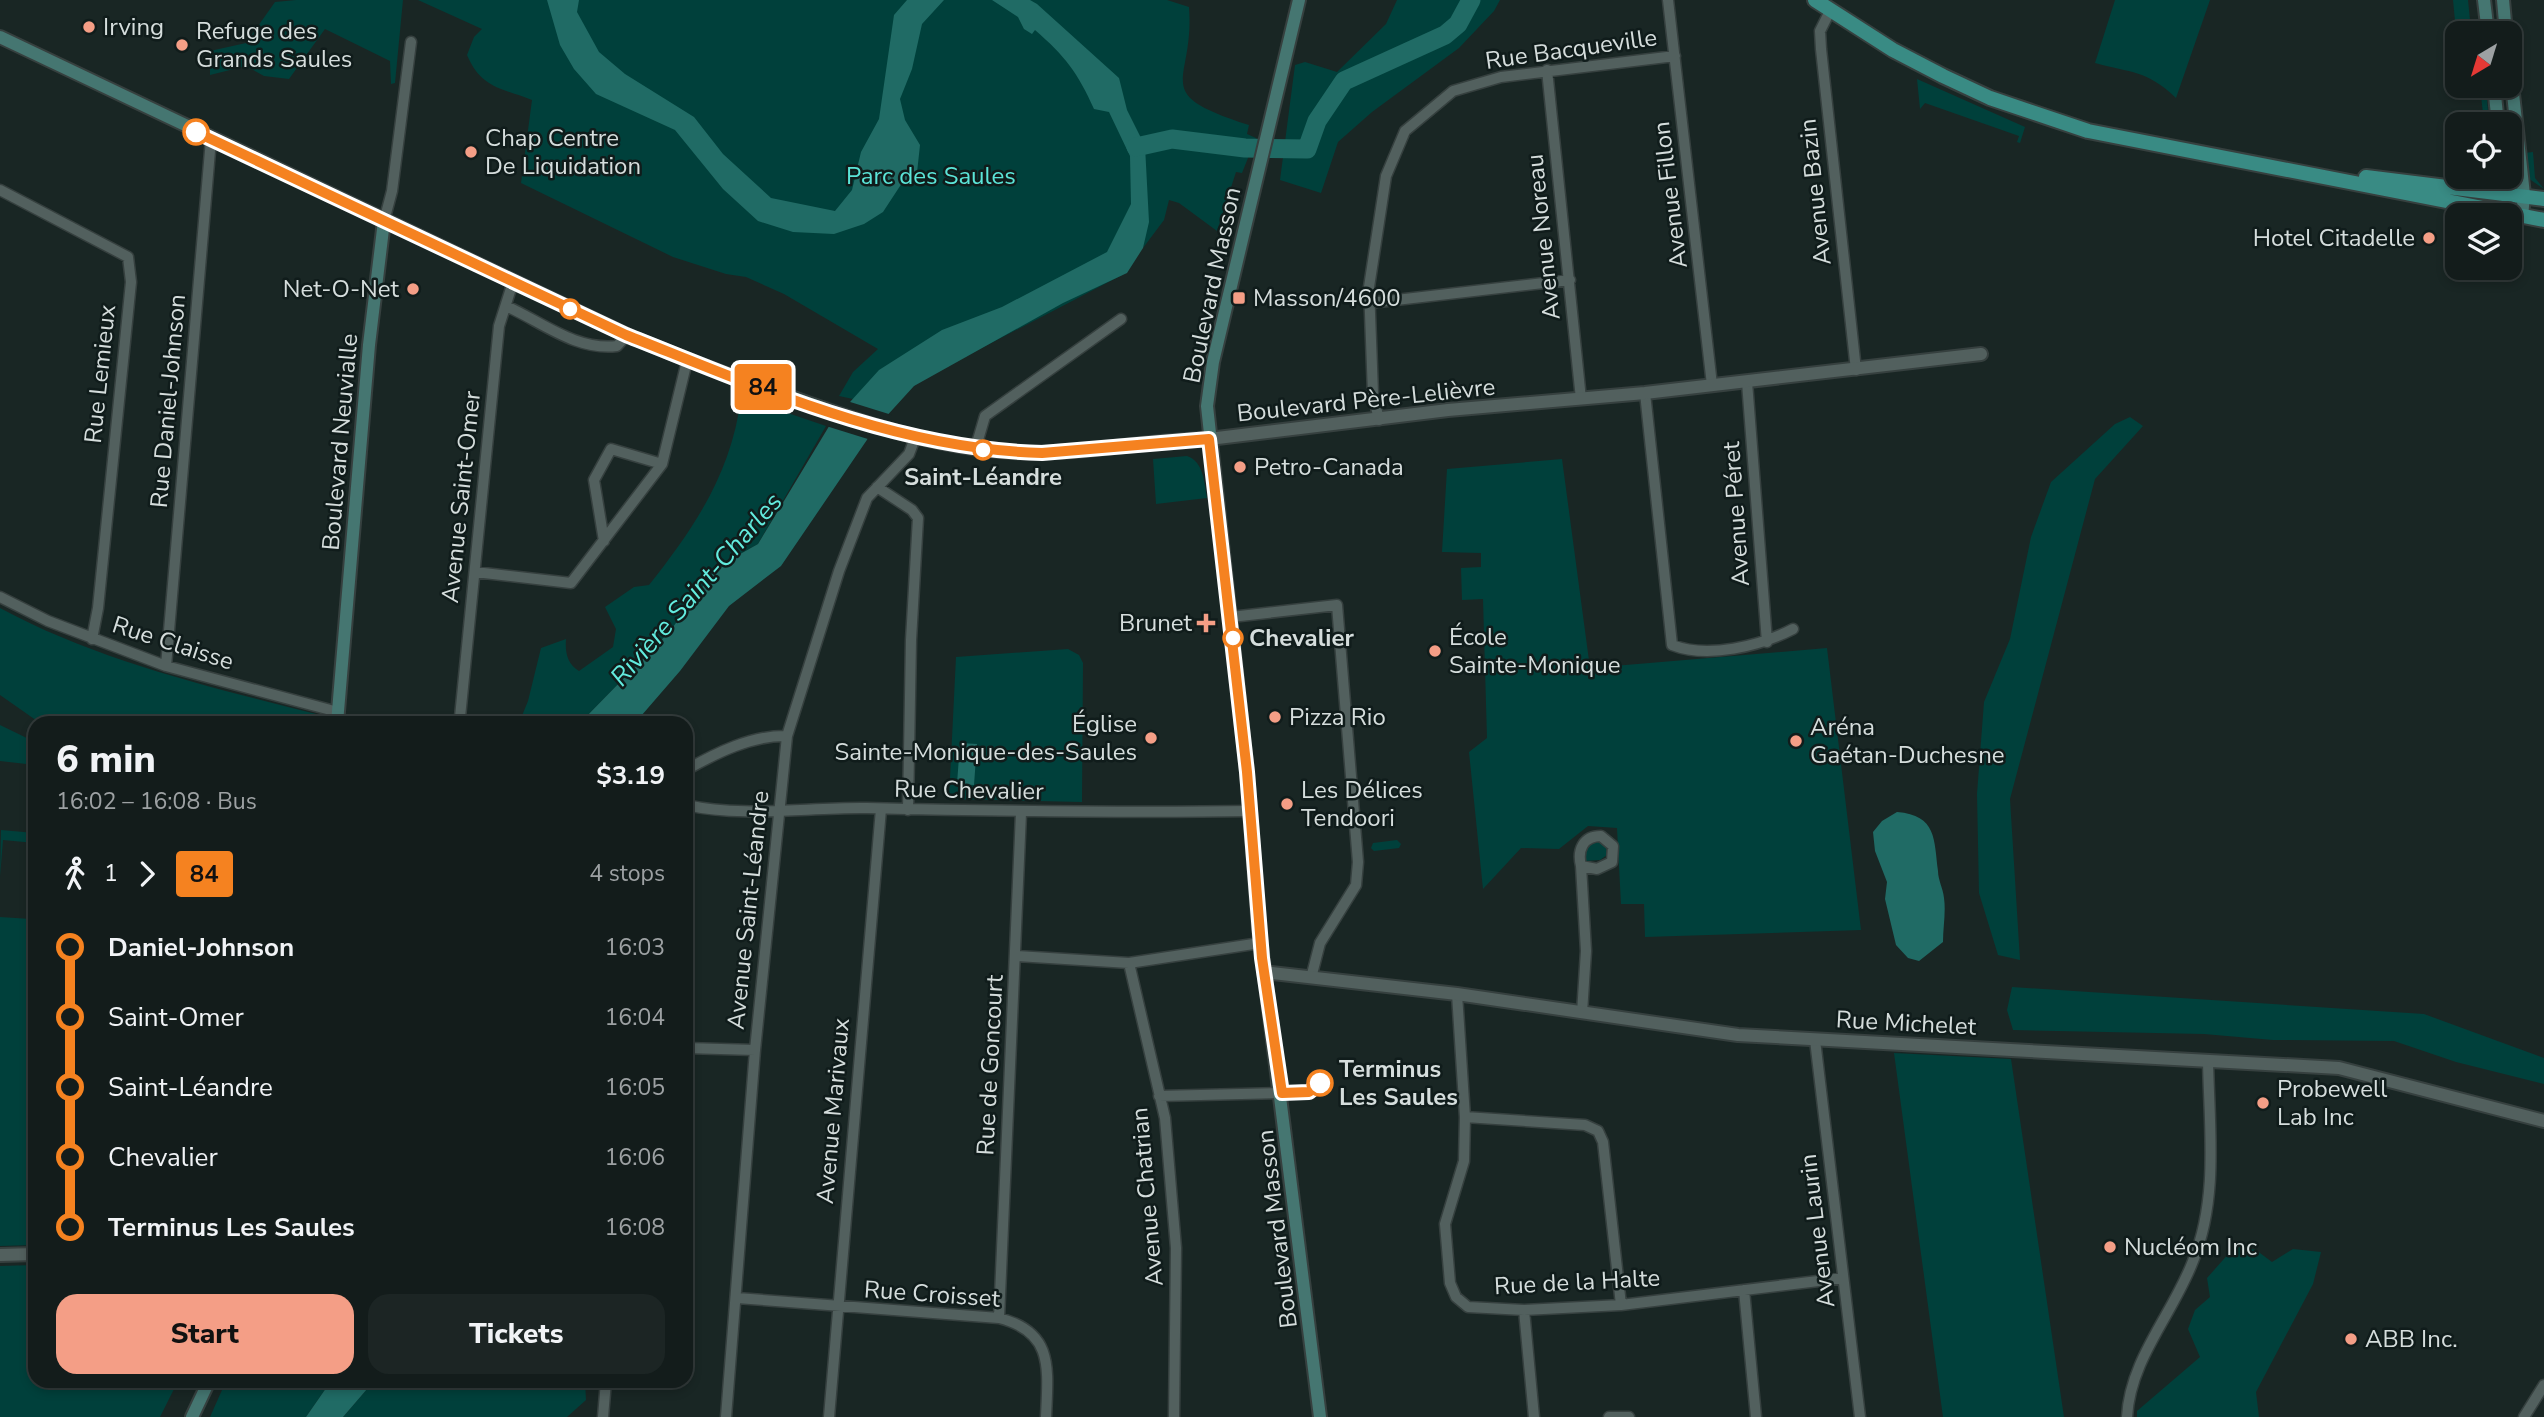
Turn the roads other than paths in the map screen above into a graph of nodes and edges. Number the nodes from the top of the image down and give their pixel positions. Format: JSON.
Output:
{"nodes":[{"id":1,"x":1299,"y":0,"type":"edge"},
{"id":2,"x":1668,"y":0,"type":"edge"},
{"id":3,"x":1815,"y":0,"type":"edge"},
{"id":4,"x":2484,"y":0,"type":"edge"},
{"id":5,"x":2502,"y":0,"type":"edge"},
{"id":6,"x":1830,"y":11,"type":"junction"},
{"id":7,"x":2487,"y":21,"type":"edge"},
{"id":8,"x":2505,"y":21,"type":"edge"},
{"id":9,"x":0,"y":37,"type":"edge"},
{"id":10,"x":411,"y":42,"type":"dead end"},
{"id":11,"x":1675,"y":56,"type":"junction"},
{"id":12,"x":1547,"y":70,"type":"junction"},
{"id":13,"x":2512,"y":98,"type":"edge"},
{"id":14,"x":211,"y":139,"type":"junction"},
{"id":15,"x":2312,"y":174,"type":"junction"},
{"id":16,"x":2514,"y":189,"type":"edge"},
{"id":17,"x":0,"y":190,"type":"edge"},
{"id":18,"x":2475,"y":190,"type":"joint"},
{"id":19,"x":2517,"y":195,"type":"junction"},
{"id":20,"x":2544,"y":199,"type":"edge"},
{"id":21,"x":2456,"y":203,"type":"edge"},
{"id":22,"x":2516,"y":203,"type":"edge"},
{"id":23,"x":2522,"y":216,"type":"edge"},
{"id":24,"x":2544,"y":220,"type":"edge"},
{"id":25,"x":384,"y":221,"type":"junction"},
{"id":26,"x":1570,"y":280,"type":"junction"},
{"id":27,"x":513,"y":282,"type":"junction"},
{"id":28,"x":1370,"y":303,"type":"junction"},
{"id":29,"x":506,"y":306,"type":"junction"},
{"id":30,"x":1121,"y":319,"type":"dead end"},
{"id":31,"x":626,"y":335,"type":"junction"},
{"id":32,"x":1981,"y":354,"type":"dead end"},
{"id":33,"x":687,"y":361,"type":"junction"},
{"id":34,"x":1856,"y":370,"type":"junction"},
{"id":35,"x":1747,"y":382,"type":"junction"},
{"id":36,"x":1712,"y":385,"type":"junction"},
{"id":37,"x":1645,"y":393,"type":"junction"},
{"id":38,"x":1581,"y":399,"type":"junction"},
{"id":39,"x":1379,"y":420,"type":"junction"},
{"id":40,"x":915,"y":438,"type":"junction"},
{"id":41,"x":1209,"y":439,"type":"junction"},
{"id":42,"x":975,"y":450,"type":"junction"},
{"id":43,"x":662,"y":464,"type":"junction"},
{"id":44,"x":877,"y":486,"type":"junction"},
{"id":45,"x":604,"y":541,"type":"junction"},
{"id":46,"x":475,"y":572,"type":"junction"},
{"id":47,"x":0,"y":597,"type":"edge"},
{"id":48,"x":1231,"y":617,"type":"junction"},
{"id":49,"x":1793,"y":629,"type":"dead end"},
{"id":50,"x":92,"y":639,"type":"junction"},
{"id":51,"x":1767,"y":642,"type":"junction"},
{"id":52,"x":166,"y":666,"type":"junction"},
{"id":53,"x":335,"y":716,"type":"edge"},
{"id":54,"x":338,"y":716,"type":"edge"},
{"id":55,"x":460,"y":716,"type":"edge"},
{"id":56,"x":787,"y":736,"type":"junction"},
{"id":57,"x":693,"y":767,"type":"edge"},
{"id":58,"x":693,"y":806,"type":"edge"},
{"id":59,"x":881,"y":809,"type":"junction"},
{"id":60,"x":779,"y":810,"type":"junction"},
{"id":61,"x":908,"y":810,"type":"junction"},
{"id":62,"x":1251,"y":811,"type":"junction"},
{"id":63,"x":1021,"y":813,"type":"junction"},
{"id":64,"x":1581,"y":866,"type":"dead end"},
{"id":65,"x":1260,"y":943,"type":"junction"},
{"id":66,"x":1017,"y":956,"type":"junction"},
{"id":67,"x":1129,"y":963,"type":"junction"},
{"id":68,"x":1264,"y":972,"type":"junction"},
{"id":69,"x":1311,"y":978,"type":"junction"},
{"id":70,"x":1457,"y":994,"type":"junction"},
{"id":71,"x":1582,"y":1013,"type":"junction"},
{"id":72,"x":1815,"y":1040,"type":"junction"},
{"id":73,"x":693,"y":1048,"type":"edge"},
{"id":74,"x":755,"y":1050,"type":"junction"},
{"id":75,"x":2208,"y":1060,"type":"junction"},
{"id":76,"x":1282,"y":1093,"type":"junction"},
{"id":77,"x":1159,"y":1096,"type":"junction"},
{"id":78,"x":1465,"y":1117,"type":"junction"},
{"id":79,"x":2544,"y":1121,"type":"edge"},
{"id":80,"x":28,"y":1254,"type":"edge"},
{"id":81,"x":0,"y":1255,"type":"edge"},
{"id":82,"x":1843,"y":1278,"type":"junction"},
{"id":83,"x":1744,"y":1290,"type":"junction"},
{"id":84,"x":737,"y":1298,"type":"junction"},
{"id":85,"x":1621,"y":1305,"type":"junction"},
{"id":86,"x":837,"y":1308,"type":"junction"},
{"id":87,"x":1524,"y":1310,"type":"junction"},
{"id":88,"x":999,"y":1318,"type":"junction"},
{"id":89,"x":2544,"y":1385,"type":"edge"},
{"id":90,"x":205,"y":1388,"type":"edge"},
{"id":91,"x":605,"y":1388,"type":"edge"},
{"id":92,"x":192,"y":1417,"type":"edge"},
{"id":93,"x":603,"y":1417,"type":"edge"},
{"id":94,"x":726,"y":1417,"type":"edge"},
{"id":95,"x":829,"y":1417,"type":"edge"},
{"id":96,"x":1046,"y":1417,"type":"edge"},
{"id":97,"x":1174,"y":1417,"type":"edge"},
{"id":98,"x":1320,"y":1417,"type":"edge"},
{"id":99,"x":1534,"y":1417,"type":"edge"},
{"id":100,"x":1609,"y":1417,"type":"edge"},
{"id":101,"x":1629,"y":1417,"type":"edge"},
{"id":102,"x":1756,"y":1417,"type":"edge"},
{"id":103,"x":1860,"y":1417,"type":"edge"},
{"id":104,"x":2127,"y":1417,"type":"edge"},
{"id":105,"x":2524,"y":1417,"type":"edge"}],
"edges":[{"from":1,"to":41,"type":"main road","name":"Boulevard Masson"},
{"from":2,"to":11,"type":"street","name":"Avenue Fillon"},
{"from":3,"to":6,"type":"main road"},
{"from":4,"to":7,"type":"main road"},
{"from":5,"to":8,"type":"main road"},
{"from":6,"to":15,"type":"main road"},
{"from":6,"to":34,"type":"street","name":"Avenue Bazin"},
{"from":9,"to":14,"type":"main road","name":"Boulevard Père-Lelièvre"},
{"from":10,"to":25,"type":"street","name":"Boulevard Neuvialle"},
{"from":11,"to":12,"type":"street","name":"Rue Bacqueville"},
{"from":11,"to":36,"type":"street","name":"Avenue Fillon"},
{"from":12,"to":26,"type":"street","name":"Avenue Noreau"},
{"from":12,"to":28,"type":"street","name":"Rue Bacqueville"},
{"from":13,"to":19,"type":"main road"},
{"from":14,"to":25,"type":"main road","name":"Boulevard Père-Lelièvre"},
{"from":14,"to":52,"type":"street","name":"Rue Daniel-Johnson"},
{"from":15,"to":18,"type":"main road"},
{"from":15,"to":21,"type":"main road"},
{"from":16,"to":19,"type":"main road"},
{"from":17,"to":50,"type":"street","name":"Rue Lemieux"},
{"from":18,"to":19,"type":"main road"},
{"from":19,"to":20,"type":"main road"},
{"from":19,"to":22,"type":"main road"},
{"from":23,"to":24,"type":"main road"},
{"from":25,"to":27,"type":"main road","name":"Boulevard Père-Lelièvre"},
{"from":25,"to":54,"type":"main road","name":"Boulevard Neuvialle"},
{"from":26,"to":28,"type":"street"},
{"from":26,"to":38,"type":"street","name":"Avenue Noreau"},
{"from":27,"to":29,"type":"street","name":"Avenue Saint-Omer"},
{"from":27,"to":31,"type":"main road","name":"Boulevard Père-Lelièvre"},
{"from":28,"to":39,"type":"street","name":"Rue Bacqueville"},
{"from":29,"to":31,"type":"street"},
{"from":29,"to":46,"type":"street","name":"Avenue Saint-Omer"},
{"from":30,"to":42,"type":"street"},
{"from":31,"to":33,"type":"main road","name":"Boulevard Père-Lelièvre"},
{"from":32,"to":34,"type":"street","name":"Boulevard Père-Lelièvre"},
{"from":33,"to":40,"type":"main road","name":"Boulevard Père-Lelièvre"},
{"from":33,"to":43,"type":"street"},
{"from":34,"to":35,"type":"street","name":"Boulevard Père-Lelièvre"},
{"from":35,"to":36,"type":"street","name":"Boulevard Père-Lelièvre"},
{"from":35,"to":51,"type":"street","name":"Avenue Péret"},
{"from":36,"to":37,"type":"street","name":"Boulevard Père-Lelièvre"},
{"from":37,"to":38,"type":"street","name":"Boulevard Père-Lelièvre"},
{"from":37,"to":51,"type":"street"},
{"from":38,"to":39,"type":"street","name":"Boulevard Père-Lelièvre"},
{"from":39,"to":41,"type":"street","name":"Boulevard Père-Lelièvre"},
{"from":40,"to":42,"type":"main road","name":"Boulevard Père-Lelièvre"},
{"from":40,"to":44,"type":"street","name":"Avenue Saint-Léandre"},
{"from":41,"to":42,"type":"main road","name":"Boulevard Père-Lelièvre"},
{"from":41,"to":48,"type":"main road","name":"Boulevard Masson"},
{"from":43,"to":45,"type":"street"},
{"from":43,"to":45,"type":"street"},
{"from":44,"to":56,"type":"street","name":"Avenue Saint-Léandre"},
{"from":44,"to":61,"type":"street"},
{"from":45,"to":46,"type":"street"},
{"from":46,"to":55,"type":"street","name":"Avenue Saint-Omer"},
{"from":47,"to":50,"type":"street","name":"Rue Claisse"},
{"from":48,"to":62,"type":"main road","name":"Boulevard Masson"},
{"from":48,"to":69,"type":"street"},
{"from":49,"to":51,"type":"street"},
{"from":50,"to":52,"type":"street","name":"Rue Claisse"},
{"from":52,"to":53,"type":"street","name":"Rue Claisse"},
{"from":56,"to":57,"type":"street"},
{"from":56,"to":60,"type":"street","name":"Avenue Saint-Léandre"},
{"from":58,"to":60,"type":"street","name":"Rue Chevalier"},
{"from":59,"to":60,"type":"street","name":"Rue Chevalier"},
{"from":59,"to":61,"type":"street","name":"Rue Chevalier"},
{"from":59,"to":86,"type":"street","name":"Avenue Marivaux"},
{"from":60,"to":74,"type":"street","name":"Avenue Saint-Léandre"},
{"from":61,"to":63,"type":"street","name":"Rue Chevalier"},
{"from":62,"to":63,"type":"street","name":"Rue Chevalier"},
{"from":62,"to":65,"type":"main road","name":"Boulevard Masson"},
{"from":63,"to":66,"type":"street","name":"Rue de Goncourt"},
{"from":64,"to":71,"type":"street"},
{"from":65,"to":67,"type":"street"},
{"from":65,"to":68,"type":"main road","name":"Boulevard Masson"},
{"from":66,"to":67,"type":"street"},
{"from":66,"to":88,"type":"street","name":"Rue de Goncourt"},
{"from":67,"to":77,"type":"street","name":"Avenue Chatrian"},
{"from":68,"to":69,"type":"street","name":"Rue Michelet"},
{"from":68,"to":76,"type":"main road","name":"Boulevard Masson"},
{"from":69,"to":70,"type":"street","name":"Rue Michelet"},
{"from":70,"to":71,"type":"street","name":"Rue Michelet"},
{"from":70,"to":78,"type":"street","name":"Rue de la Halte"},
{"from":71,"to":72,"type":"street","name":"Rue Michelet"},
{"from":72,"to":75,"type":"street","name":"Rue Michelet"},
{"from":72,"to":82,"type":"street","name":"Avenue Laurin"},
{"from":73,"to":74,"type":"street"},
{"from":74,"to":84,"type":"street","name":"Avenue Saint-Léandre"},
{"from":75,"to":79,"type":"street","name":"Rue Michelet"},
{"from":75,"to":104,"type":"street"},
{"from":76,"to":77,"type":"street"},
{"from":76,"to":98,"type":"main road","name":"Boulevard Masson"},
{"from":77,"to":97,"type":"street","name":"Avenue Chatrian"},
{"from":78,"to":85,"type":"street"},
{"from":78,"to":87,"type":"street","name":"Rue de la Halte"},
{"from":80,"to":81,"type":"street"},
{"from":82,"to":83,"type":"street","name":"Rue de la Halte"},
{"from":82,"to":103,"type":"street","name":"Avenue Laurin"},
{"from":83,"to":85,"type":"street","name":"Rue de la Halte"},
{"from":83,"to":102,"type":"street"},
{"from":84,"to":86,"type":"street","name":"Rue Croisset"},
{"from":84,"to":94,"type":"street","name":"Avenue Saint-Léandre"},
{"from":85,"to":87,"type":"street","name":"Rue de la Halte"},
{"from":86,"to":88,"type":"street","name":"Rue Croisset"},
{"from":86,"to":95,"type":"street","name":"Avenue Marivaux"},
{"from":87,"to":99,"type":"street"},
{"from":88,"to":96,"type":"street","name":"Rue Croisset"},
{"from":89,"to":105,"type":"street"},
{"from":90,"to":92,"type":"main road"},
{"from":91,"to":93,"type":"street"},
{"from":100,"to":101,"type":"street"}]}
